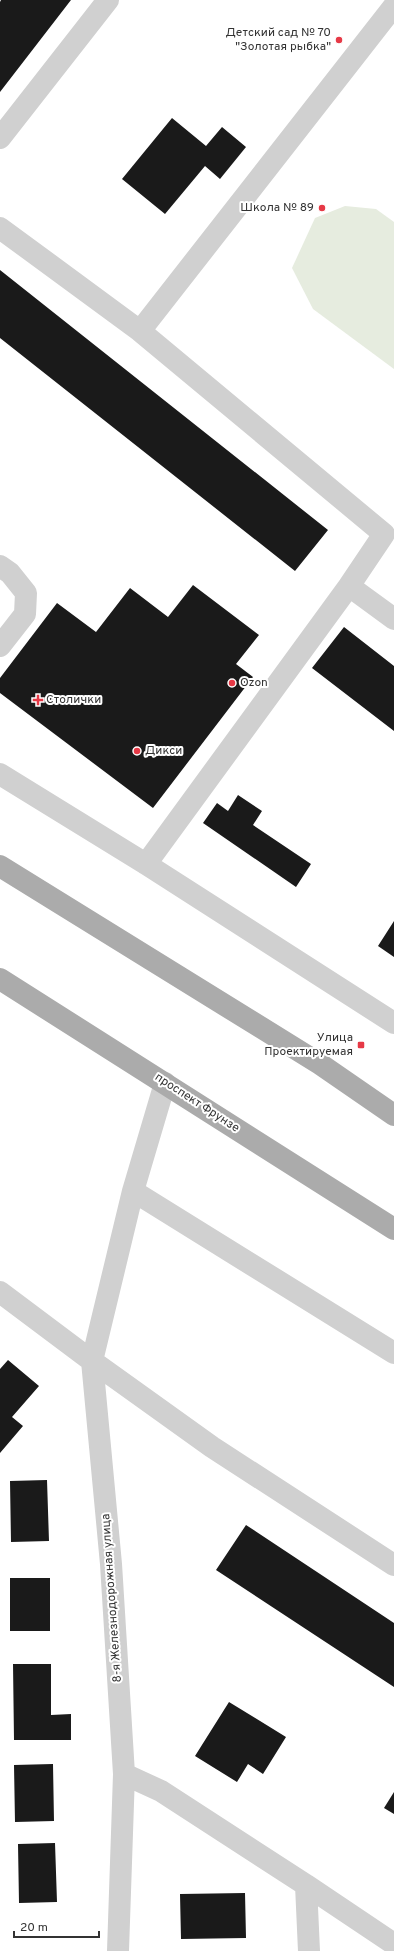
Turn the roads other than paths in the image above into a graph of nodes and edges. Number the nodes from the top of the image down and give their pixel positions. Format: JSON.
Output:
{"nodes":[{"id":1,"x":108,"y":0,"type":"edge"},
{"id":2,"x":394,"y":6,"type":"edge"},
{"id":3,"x":0,"y":138,"type":"edge"},
{"id":4,"x":0,"y":228,"type":"edge"},
{"id":5,"x":140,"y":331,"type":"junction"},
{"id":6,"x":0,"y":566,"type":"edge"},
{"id":7,"x":349,"y":586,"type":"junction"},
{"id":8,"x":394,"y":619,"type":"edge"},
{"id":9,"x":0,"y":646,"type":"edge"},
{"id":10,"x":0,"y":774,"type":"edge"},
{"id":11,"x":146,"y":864,"type":"junction"},
{"id":12,"x":0,"y":866,"type":"edge"},
{"id":13,"x":0,"y":979,"type":"edge"},
{"id":14,"x":394,"y":1023,"type":"edge"},
{"id":15,"x":166,"y":1083,"type":"junction"},
{"id":16,"x":394,"y":1115,"type":"edge"},
{"id":17,"x":133,"y":1190,"type":"junction"},
{"id":18,"x":394,"y":1229,"type":"edge"},
{"id":19,"x":0,"y":1292,"type":"edge"},
{"id":20,"x":394,"y":1353,"type":"edge"},
{"id":21,"x":92,"y":1361,"type":"junction"},
{"id":22,"x":394,"y":1565,"type":"edge"},
{"id":23,"x":124,"y":1774,"type":"junction"},
{"id":24,"x":306,"y":1885,"type":"junction"},
{"id":25,"x":394,"y":1944,"type":"edge"},
{"id":26,"x":118,"y":1951,"type":"edge"},
{"id":27,"x":309,"y":1951,"type":"edge"}],
"edges":[{"from":1,"to":3,"type":"street"},
{"from":2,"to":5,"type":"street"},
{"from":4,"to":5,"type":"street"},
{"from":5,"to":7,"type":"street"},
{"from":6,"to":9,"type":"street"},
{"from":7,"to":8,"type":"street"},
{"from":7,"to":11,"type":"street"},
{"from":10,"to":11,"type":"street"},
{"from":11,"to":14,"type":"street"},
{"from":12,"to":16,"type":"main road"},
{"from":13,"to":15,"type":"main road","name":"проспект Фрунзе"},
{"from":15,"to":17,"type":"street","name":"8-я Железнодорожная улица"},
{"from":15,"to":18,"type":"main road","name":"проспект Фрунзе"},
{"from":17,"to":20,"type":"street"},
{"from":17,"to":21,"type":"street","name":"8-я Железнодорожная улица"},
{"from":19,"to":21,"type":"street"},
{"from":21,"to":22,"type":"street"},
{"from":21,"to":23,"type":"street","name":"8-я Железнодорожная улица"},
{"from":23,"to":24,"type":"street"},
{"from":23,"to":26,"type":"street","name":"8-я Железнодорожная улица"},
{"from":24,"to":25,"type":"street"},
{"from":24,"to":27,"type":"street"}]}
